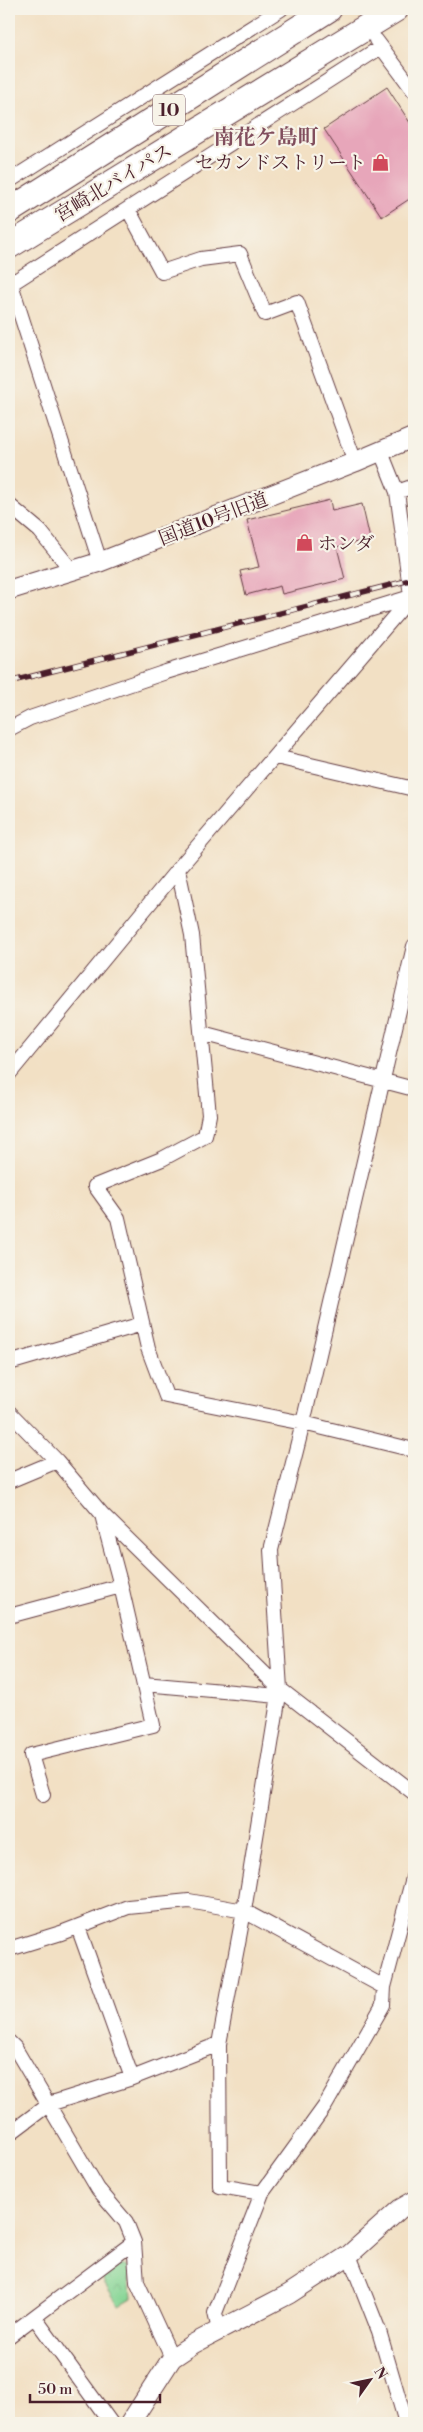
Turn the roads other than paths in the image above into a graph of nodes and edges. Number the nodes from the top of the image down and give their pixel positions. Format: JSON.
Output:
{"nodes":[{"id":1,"x":281,"y":9,"type":"edge"},
{"id":2,"x":327,"y":9,"type":"edge"},
{"id":3,"x":396,"y":9,"type":"edge"},
{"id":4,"x":367,"y":27,"type":"junction"},
{"id":5,"x":381,"y":47,"type":"junction"},
{"id":6,"x":414,"y":91,"type":"edge"},
{"id":7,"x":9,"y":181,"type":"edge"},
{"id":8,"x":128,"y":209,"type":"junction"},
{"id":9,"x":9,"y":211,"type":"edge"},
{"id":10,"x":9,"y":246,"type":"edge"},
{"id":11,"x":10,"y":282,"type":"edge"},
{"id":12,"x":414,"y":437,"type":"edge"},
{"id":13,"x":381,"y":452,"type":"junction"},
{"id":14,"x":355,"y":462,"type":"junction"},
{"id":15,"x":414,"y":486,"type":"edge"},
{"id":16,"x":397,"y":492,"type":"junction"},
{"id":17,"x":9,"y":505,"type":"edge"},
{"id":18,"x":100,"y":562,"type":"junction"},
{"id":19,"x":73,"y":572,"type":"junction"},
{"id":20,"x":9,"y":590,"type":"edge"},
{"id":21,"x":412,"y":597,"type":"edge"},
{"id":22,"x":414,"y":618,"type":"edge"},
{"id":23,"x":9,"y":729,"type":"edge"},
{"id":24,"x":276,"y":757,"type":"junction"},
{"id":25,"x":414,"y":789,"type":"edge"},
{"id":26,"x":178,"y":870,"type":"junction"},
{"id":27,"x":414,"y":946,"type":"edge"},
{"id":28,"x":202,"y":1033,"type":"junction"},
{"id":29,"x":10,"y":1066,"type":"edge"},
{"id":30,"x":384,"y":1082,"type":"junction"},
{"id":31,"x":414,"y":1089,"type":"edge"},
{"id":32,"x":142,"y":1324,"type":"junction"},
{"id":33,"x":9,"y":1363,"type":"edge"},
{"id":34,"x":9,"y":1412,"type":"edge"},
{"id":35,"x":303,"y":1423,"type":"junction"},
{"id":36,"x":414,"y":1450,"type":"edge"},
{"id":37,"x":57,"y":1461,"type":"junction"},
{"id":38,"x":9,"y":1481,"type":"edge"},
{"id":39,"x":102,"y":1514,"type":"junction"},
{"id":40,"x":121,"y":1586,"type":"junction"},
{"id":41,"x":9,"y":1616,"type":"edge"},
{"id":42,"x":144,"y":1684,"type":"junction"},
{"id":43,"x":279,"y":1693,"type":"junction"},
{"id":44,"x":414,"y":1793,"type":"edge"},
{"id":45,"x":43,"y":1795,"type":"dead end"},
{"id":46,"x":414,"y":1874,"type":"edge"},
{"id":47,"x":244,"y":1911,"type":"junction"},
{"id":48,"x":78,"y":1927,"type":"junction"},
{"id":49,"x":9,"y":1949,"type":"edge"},
{"id":50,"x":384,"y":1987,"type":"junction"},
{"id":51,"x":9,"y":2042,"type":"edge"},
{"id":52,"x":219,"y":2044,"type":"junction"},
{"id":53,"x":132,"y":2078,"type":"junction"},
{"id":54,"x":49,"y":2104,"type":"junction"},
{"id":55,"x":9,"y":2134,"type":"edge"},
{"id":56,"x":262,"y":2193,"type":"junction"},
{"id":57,"x":414,"y":2201,"type":"edge"},
{"id":58,"x":134,"y":2242,"type":"junction"},
{"id":59,"x":350,"y":2255,"type":"junction"},
{"id":60,"x":35,"y":2318,"type":"junction"},
{"id":61,"x":219,"y":2330,"type":"junction"},
{"id":62,"x":9,"y":2336,"type":"edge"},
{"id":63,"x":172,"y":2358,"type":"junction"},
{"id":64,"x":135,"y":2421,"type":"edge"},
{"id":65,"x":111,"y":2423,"type":"edge"},
{"id":66,"x":406,"y":2423,"type":"edge"}],
"edges":[{"from":1,"to":7,"type":"street"},
{"from":2,"to":9,"type":"highway","name":"宮崎北バイパス","number":"10"},
{"from":3,"to":4,"type":"highway","name":"宮崎北バイパス","number":"10"},
{"from":4,"to":5,"type":"street"},
{"from":4,"to":10,"type":"highway","name":"宮崎北バイパス","number":"10"},
{"from":5,"to":6,"type":"street"},
{"from":5,"to":8,"type":"street"},
{"from":8,"to":11,"type":"street"},
{"from":8,"to":14,"type":"street"},
{"from":11,"to":18,"type":"street"},
{"from":12,"to":13,"type":"street","name":"国道10号旧道"},
{"from":13,"to":14,"type":"street","name":"国道10号旧道"},
{"from":13,"to":16,"type":"street"},
{"from":14,"to":18,"type":"street","name":"国道10号旧道"},
{"from":15,"to":16,"type":"street"},
{"from":16,"to":21,"type":"street"},
{"from":17,"to":19,"type":"street"},
{"from":18,"to":19,"type":"street","name":"国道10号旧道"},
{"from":19,"to":20,"type":"street","name":"国道10号旧道"},
{"from":21,"to":22,"type":"street"},
{"from":21,"to":23,"type":"street"},
{"from":21,"to":24,"type":"street"},
{"from":24,"to":25,"type":"street"},
{"from":24,"to":26,"type":"street"},
{"from":26,"to":28,"type":"street"},
{"from":26,"to":29,"type":"street"},
{"from":27,"to":30,"type":"street"},
{"from":28,"to":30,"type":"street"},
{"from":28,"to":32,"type":"street"},
{"from":30,"to":31,"type":"street"},
{"from":30,"to":35,"type":"street"},
{"from":32,"to":33,"type":"street"},
{"from":32,"to":35,"type":"street"},
{"from":34,"to":37,"type":"street"},
{"from":35,"to":36,"type":"street"},
{"from":35,"to":43,"type":"street"},
{"from":37,"to":38,"type":"street"},
{"from":37,"to":39,"type":"street"},
{"from":39,"to":40,"type":"street"},
{"from":39,"to":43,"type":"street"},
{"from":40,"to":41,"type":"street"},
{"from":40,"to":42,"type":"street"},
{"from":42,"to":43,"type":"street"},
{"from":42,"to":45,"type":"street"},
{"from":43,"to":44,"type":"street"},
{"from":43,"to":47,"type":"street"},
{"from":46,"to":50,"type":"street"},
{"from":47,"to":48,"type":"street"},
{"from":47,"to":50,"type":"street"},
{"from":47,"to":52,"type":"street"},
{"from":48,"to":49,"type":"street"},
{"from":48,"to":53,"type":"street"},
{"from":50,"to":56,"type":"street"},
{"from":51,"to":54,"type":"street"},
{"from":52,"to":53,"type":"street"},
{"from":52,"to":56,"type":"street"},
{"from":53,"to":54,"type":"street"},
{"from":54,"to":55,"type":"street"},
{"from":54,"to":58,"type":"street"},
{"from":56,"to":61,"type":"street"},
{"from":57,"to":59,"type":"street"},
{"from":58,"to":60,"type":"street"},
{"from":58,"to":63,"type":"street"},
{"from":59,"to":61,"type":"street"},
{"from":59,"to":66,"type":"street"},
{"from":60,"to":62,"type":"street"},
{"from":60,"to":65,"type":"street"},
{"from":61,"to":63,"type":"street"},
{"from":63,"to":64,"type":"street"}]}
